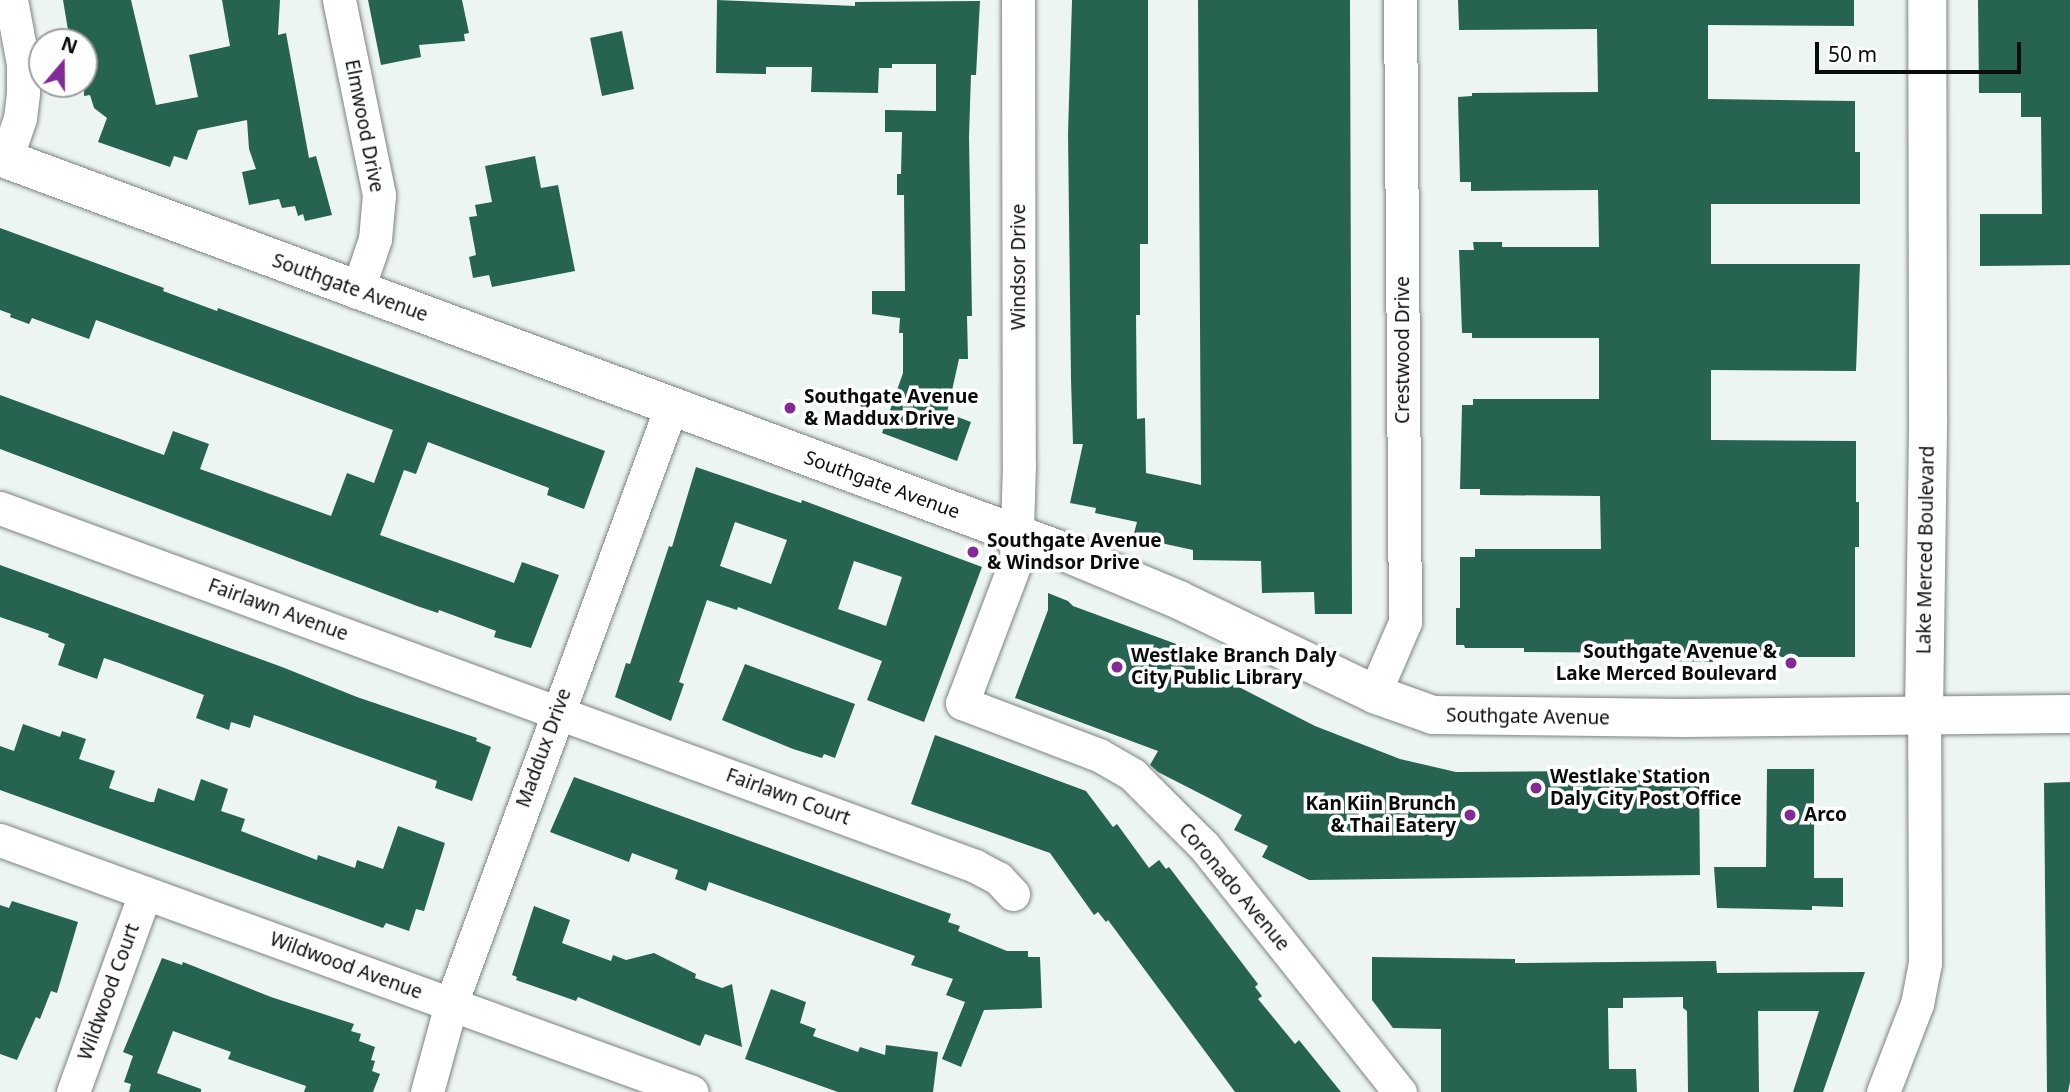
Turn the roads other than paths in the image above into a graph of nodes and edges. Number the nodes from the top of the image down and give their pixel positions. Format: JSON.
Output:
{"nodes":[{"id":1,"x":10,"y":0,"type":"edge"},
{"id":2,"x":339,"y":0,"type":"edge"},
{"id":3,"x":1018,"y":0,"type":"edge"},
{"id":4,"x":1400,"y":0,"type":"edge"},
{"id":5,"x":1927,"y":0,"type":"edge"},
{"id":6,"x":3,"y":158,"type":"edge"},
{"id":7,"x":358,"y":292,"type":"junction"},
{"id":8,"x":671,"y":407,"type":"junction"},
{"id":9,"x":0,"y":508,"type":"edge"},
{"id":10,"x":1015,"y":533,"type":"junction"},
{"id":11,"x":1374,"y":694,"type":"junction"},
{"id":12,"x":556,"y":713,"type":"junction"},
{"id":13,"x":2070,"y":714,"type":"edge"},
{"id":14,"x":1924,"y":715,"type":"junction"},
{"id":15,"x":0,"y":840,"type":"edge"},
{"id":16,"x":145,"y":893,"type":"junction"},
{"id":17,"x":1013,"y":894,"type":"dead end"},
{"id":18,"x":451,"y":1004,"type":"junction"},
{"id":19,"x":73,"y":1092,"type":"edge"},
{"id":20,"x":427,"y":1092,"type":"edge"},
{"id":21,"x":692,"y":1092,"type":"edge"},
{"id":22,"x":1400,"y":1092,"type":"edge"},
{"id":23,"x":1882,"y":1092,"type":"edge"}],
"edges":[{"from":1,"to":6,"type":"street"},
{"from":2,"to":7,"type":"street","name":"Elmwood Drive"},
{"from":3,"to":10,"type":"street","name":"Windsor Drive"},
{"from":4,"to":11,"type":"street","name":"Crestwood Drive"},
{"from":5,"to":14,"type":"street","name":"Lake Merced Boulevard"},
{"from":6,"to":7,"type":"street","name":"Southgate Avenue"},
{"from":7,"to":8,"type":"street","name":"Southgate Avenue"},
{"from":8,"to":10,"type":"street","name":"Southgate Avenue"},
{"from":8,"to":12,"type":"street","name":"Maddux Drive"},
{"from":9,"to":12,"type":"street","name":"Fairlawn Avenue"},
{"from":10,"to":11,"type":"street","name":"Southgate Avenue"},
{"from":10,"to":22,"type":"street","name":"Coronado Avenue"},
{"from":11,"to":14,"type":"street","name":"Southgate Avenue"},
{"from":12,"to":17,"type":"street","name":"Fairlawn Court"},
{"from":12,"to":18,"type":"street","name":"Maddux Drive"},
{"from":13,"to":14,"type":"street","name":"Southgate Avenue"},
{"from":14,"to":23,"type":"street","name":"Lake Merced Boulevard"},
{"from":15,"to":16,"type":"street","name":"Wildwood Avenue"},
{"from":16,"to":18,"type":"street","name":"Wildwood Avenue"},
{"from":16,"to":19,"type":"street","name":"Wildwood Court"},
{"from":18,"to":20,"type":"street","name":"Maddux Drive"},
{"from":18,"to":21,"type":"street","name":"Wildwood Avenue"}]}
